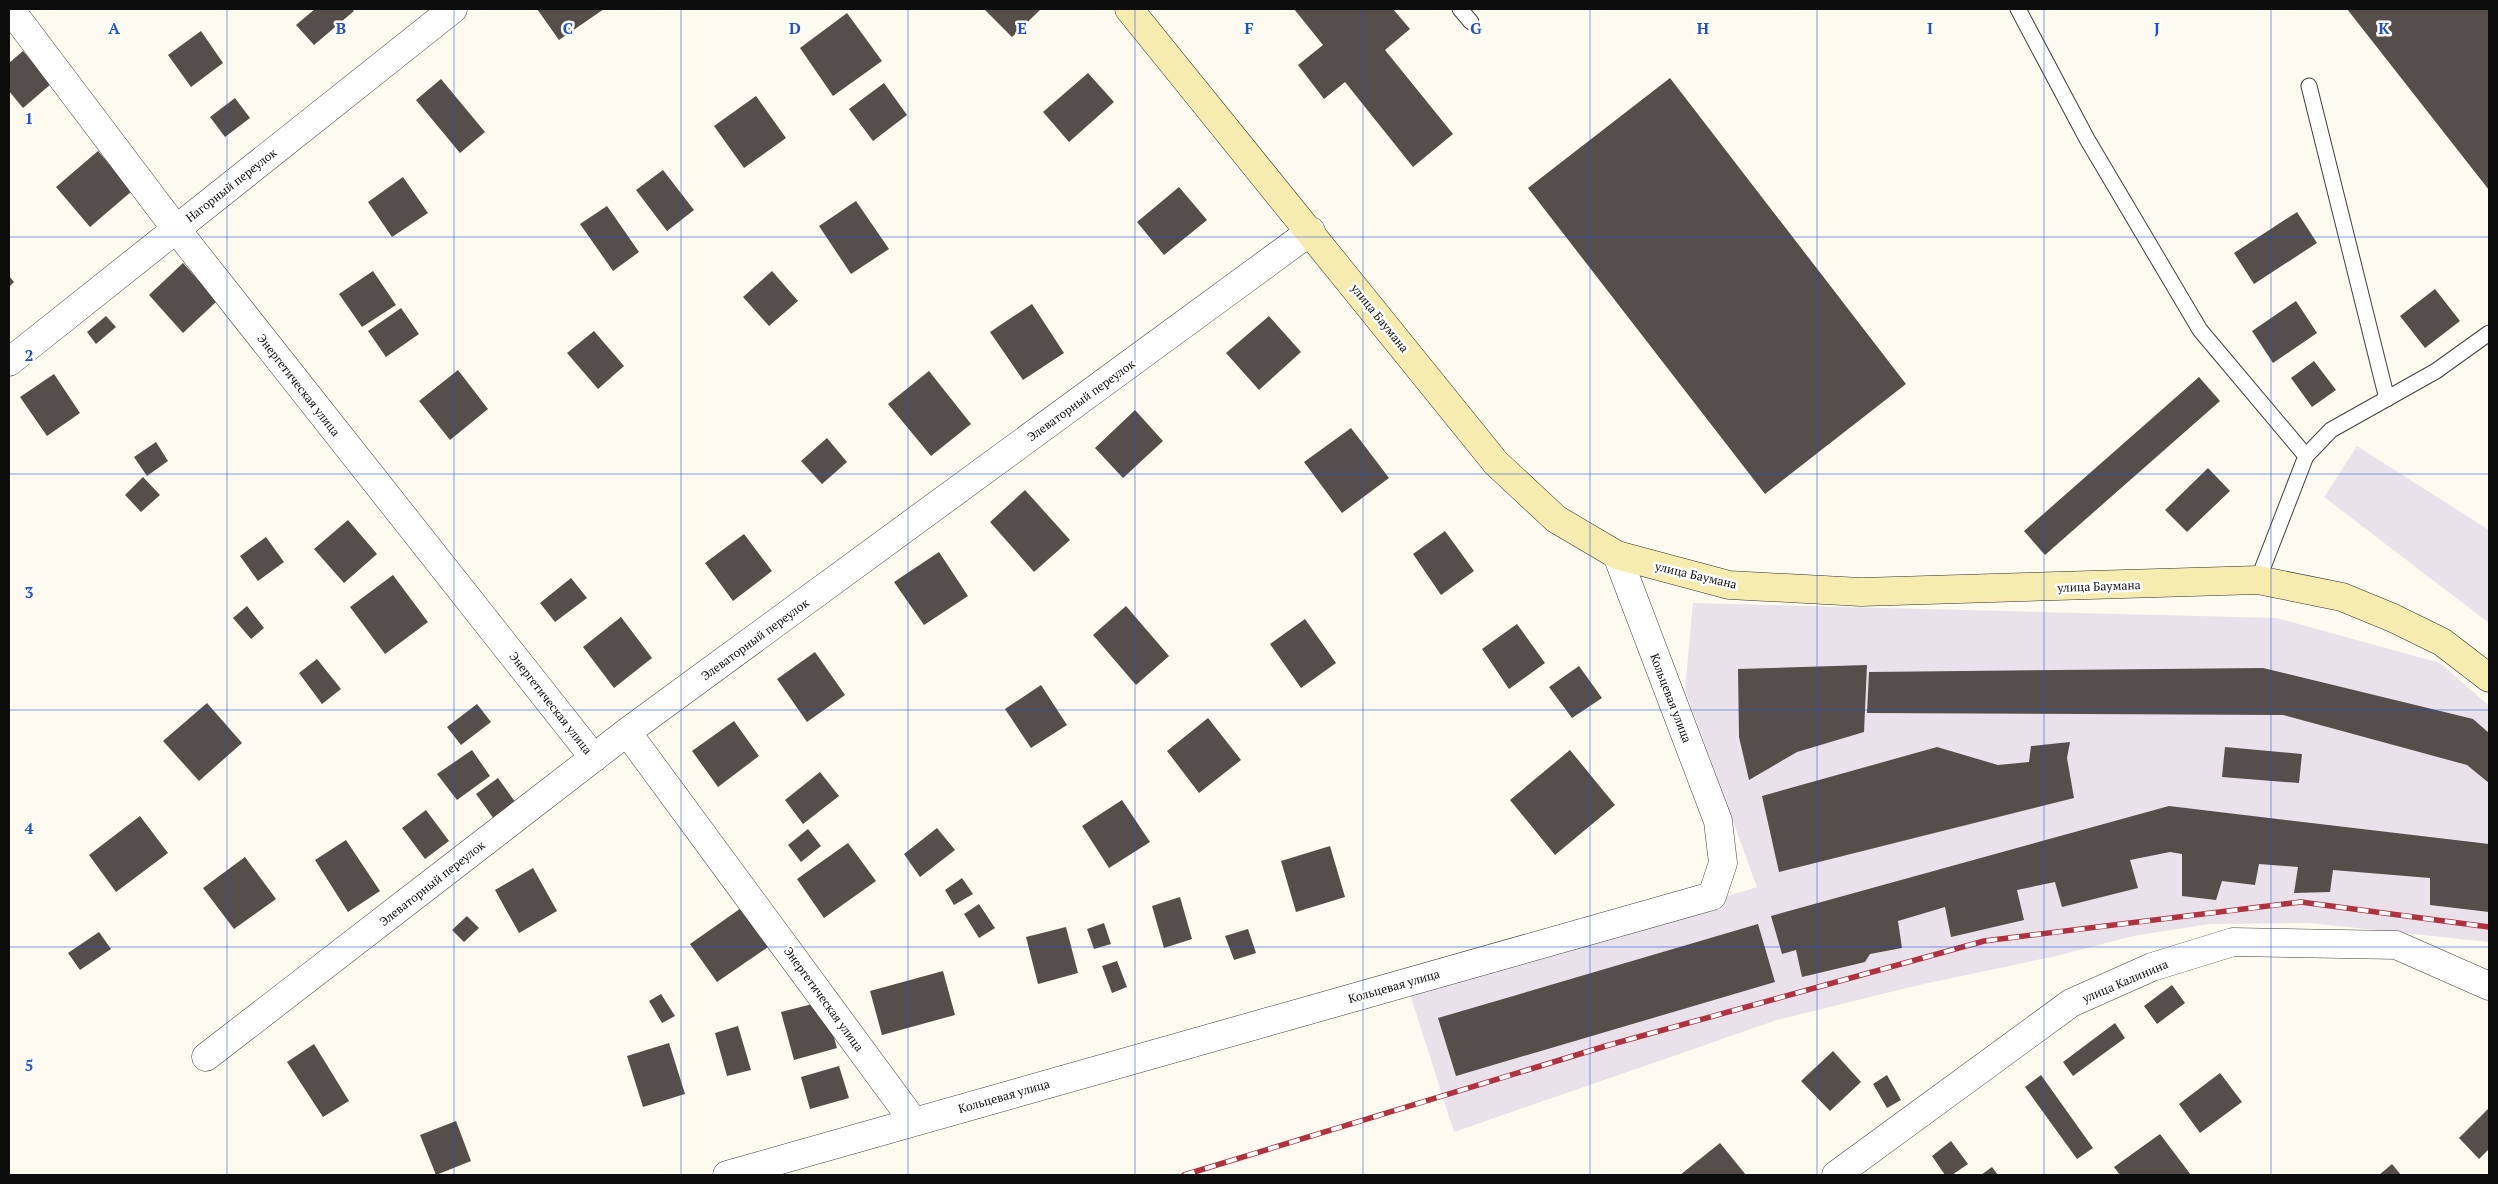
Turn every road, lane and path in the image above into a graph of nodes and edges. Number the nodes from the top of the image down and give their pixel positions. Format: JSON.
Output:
{"nodes":[{"id":1,"x":10,"y":9,"type":"edge"},
{"id":2,"x":453,"y":9,"type":"edge"},
{"id":3,"x":1129,"y":9,"type":"edge"},
{"id":4,"x":1460,"y":9,"type":"edge"},
{"id":5,"x":2018,"y":9,"type":"edge"},
{"id":6,"x":1471,"y":22,"type":"dead end"},
{"id":7,"x":2309,"y":86,"type":"dead end"},
{"id":8,"x":176,"y":229,"type":"junction"},
{"id":9,"x":1311,"y":231,"type":"junction"},
{"id":10,"x":2489,"y":333,"type":"edge"},
{"id":11,"x":9,"y":362,"type":"edge"},
{"id":12,"x":2387,"y":399,"type":"junction"},
{"id":13,"x":2306,"y":456,"type":"junction"},
{"id":14,"x":1617,"y":555,"type":"junction"},
{"id":15,"x":2258,"y":580,"type":"junction"},
{"id":16,"x":2489,"y":678,"type":"edge"},
{"id":17,"x":627,"y":732,"type":"junction"},
{"id":18,"x":594,"y":758,"type":"junction"},
{"id":19,"x":2489,"y":986,"type":"edge"},
{"id":20,"x":206,"y":1057,"type":"dead end"},
{"id":21,"x":914,"y":1122,"type":"junction"},
{"id":22,"x":727,"y":1175,"type":"edge"},
{"id":23,"x":1836,"y":1175,"type":"edge"}],
"edges":[{"from":1,"to":8,"type":"street","name":"Энергетическая улица"},
{"from":2,"to":8,"type":"street","name":"Нагорный переулок"},
{"from":3,"to":9,"type":"main road","name":"улица Баумана"},
{"from":4,"to":6,"type":"lane"},
{"from":5,"to":13,"type":"lane"},
{"from":7,"to":12,"type":"lane"},
{"from":8,"to":11,"type":"street","name":"Нагорный переулок"},
{"from":8,"to":18,"type":"street","name":"Энергетическая улица"},
{"from":9,"to":14,"type":"main road","name":"улица Баумана"},
{"from":9,"to":17,"type":"street","name":"Элеваторный переулок"},
{"from":10,"to":12,"type":"lane"},
{"from":12,"to":13,"type":"lane"},
{"from":13,"to":15,"type":"lane"},
{"from":14,"to":15,"type":"main road","name":"улица Баумана"},
{"from":14,"to":21,"type":"street","name":"Кольцевая улица"},
{"from":15,"to":16,"type":"main road","name":"улица Баумана"},
{"from":17,"to":18,"type":"street","name":"Элеваторный переулок"},
{"from":17,"to":21,"type":"street","name":"Энергетическая улица"},
{"from":18,"to":20,"type":"street","name":"Элеваторный переулок"},
{"from":19,"to":23,"type":"street","name":"улица Калинина"},
{"from":21,"to":22,"type":"street","name":"Кольцевая улица"}]}
